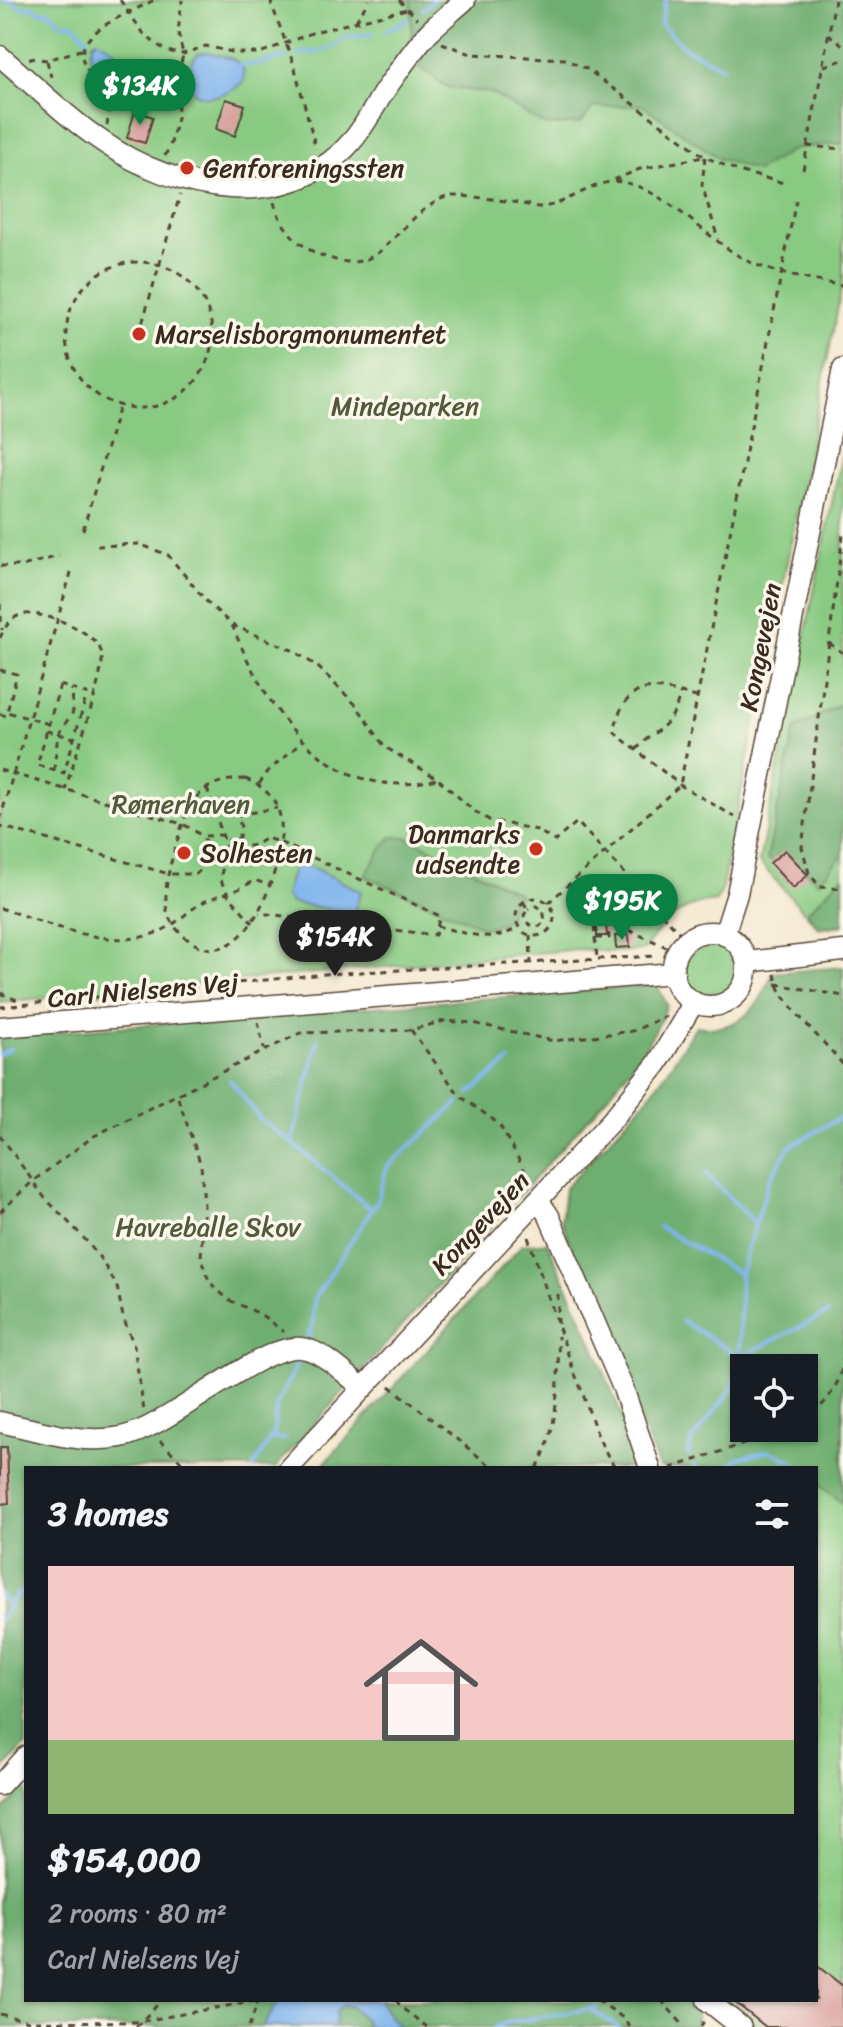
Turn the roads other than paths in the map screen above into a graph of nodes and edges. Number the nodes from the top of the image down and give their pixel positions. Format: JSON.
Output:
{"nodes":[{"id":1,"x":465,"y":0,"type":"edge"},
{"id":2,"x":0,"y":56,"type":"edge"},
{"id":3,"x":843,"y":369,"type":"edge"},
{"id":4,"x":724,"y":935,"type":"junction"},
{"id":5,"x":843,"y":951,"type":"edge"},
{"id":6,"x":678,"y":956,"type":"junction"},
{"id":7,"x":747,"y":962,"type":"junction"},
{"id":8,"x":694,"y":1002,"type":"junction"},
{"id":9,"x":0,"y":1027,"type":"edge"},
{"id":10,"x":538,"y":1200,"type":"junction"},
{"id":11,"x":369,"y":1380,"type":"junction"},
{"id":12,"x":0,"y":1422,"type":"edge"},
{"id":13,"x":291,"y":1466,"type":"edge"},
{"id":14,"x":649,"y":1466,"type":"edge"},
{"id":15,"x":24,"y":1758,"type":"edge"},
{"id":16,"x":0,"y":1785,"type":"edge"},
{"id":17,"x":710,"y":2002,"type":"edge"},
{"id":18,"x":741,"y":2027,"type":"edge"}],
"edges":[{"from":1,"to":2,"type":"street"},
{"from":3,"to":4,"type":"street","name":"Kongevejen"},
{"from":4,"to":6,"type":"street"},
{"from":4,"to":7,"type":"street"},
{"from":5,"to":7,"type":"street"},
{"from":6,"to":8,"type":"street"},
{"from":6,"to":9,"type":"street","name":"Carl Nielsens Vej"},
{"from":7,"to":8,"type":"street"},
{"from":8,"to":10,"type":"street","name":"Kongevejen"},
{"from":10,"to":11,"type":"street","name":"Kongevejen"},
{"from":10,"to":14,"type":"street"},
{"from":11,"to":12,"type":"street"},
{"from":11,"to":13,"type":"street","name":"Kongevejen"},
{"from":15,"to":16,"type":"street"},
{"from":17,"to":18,"type":"street"}]}
